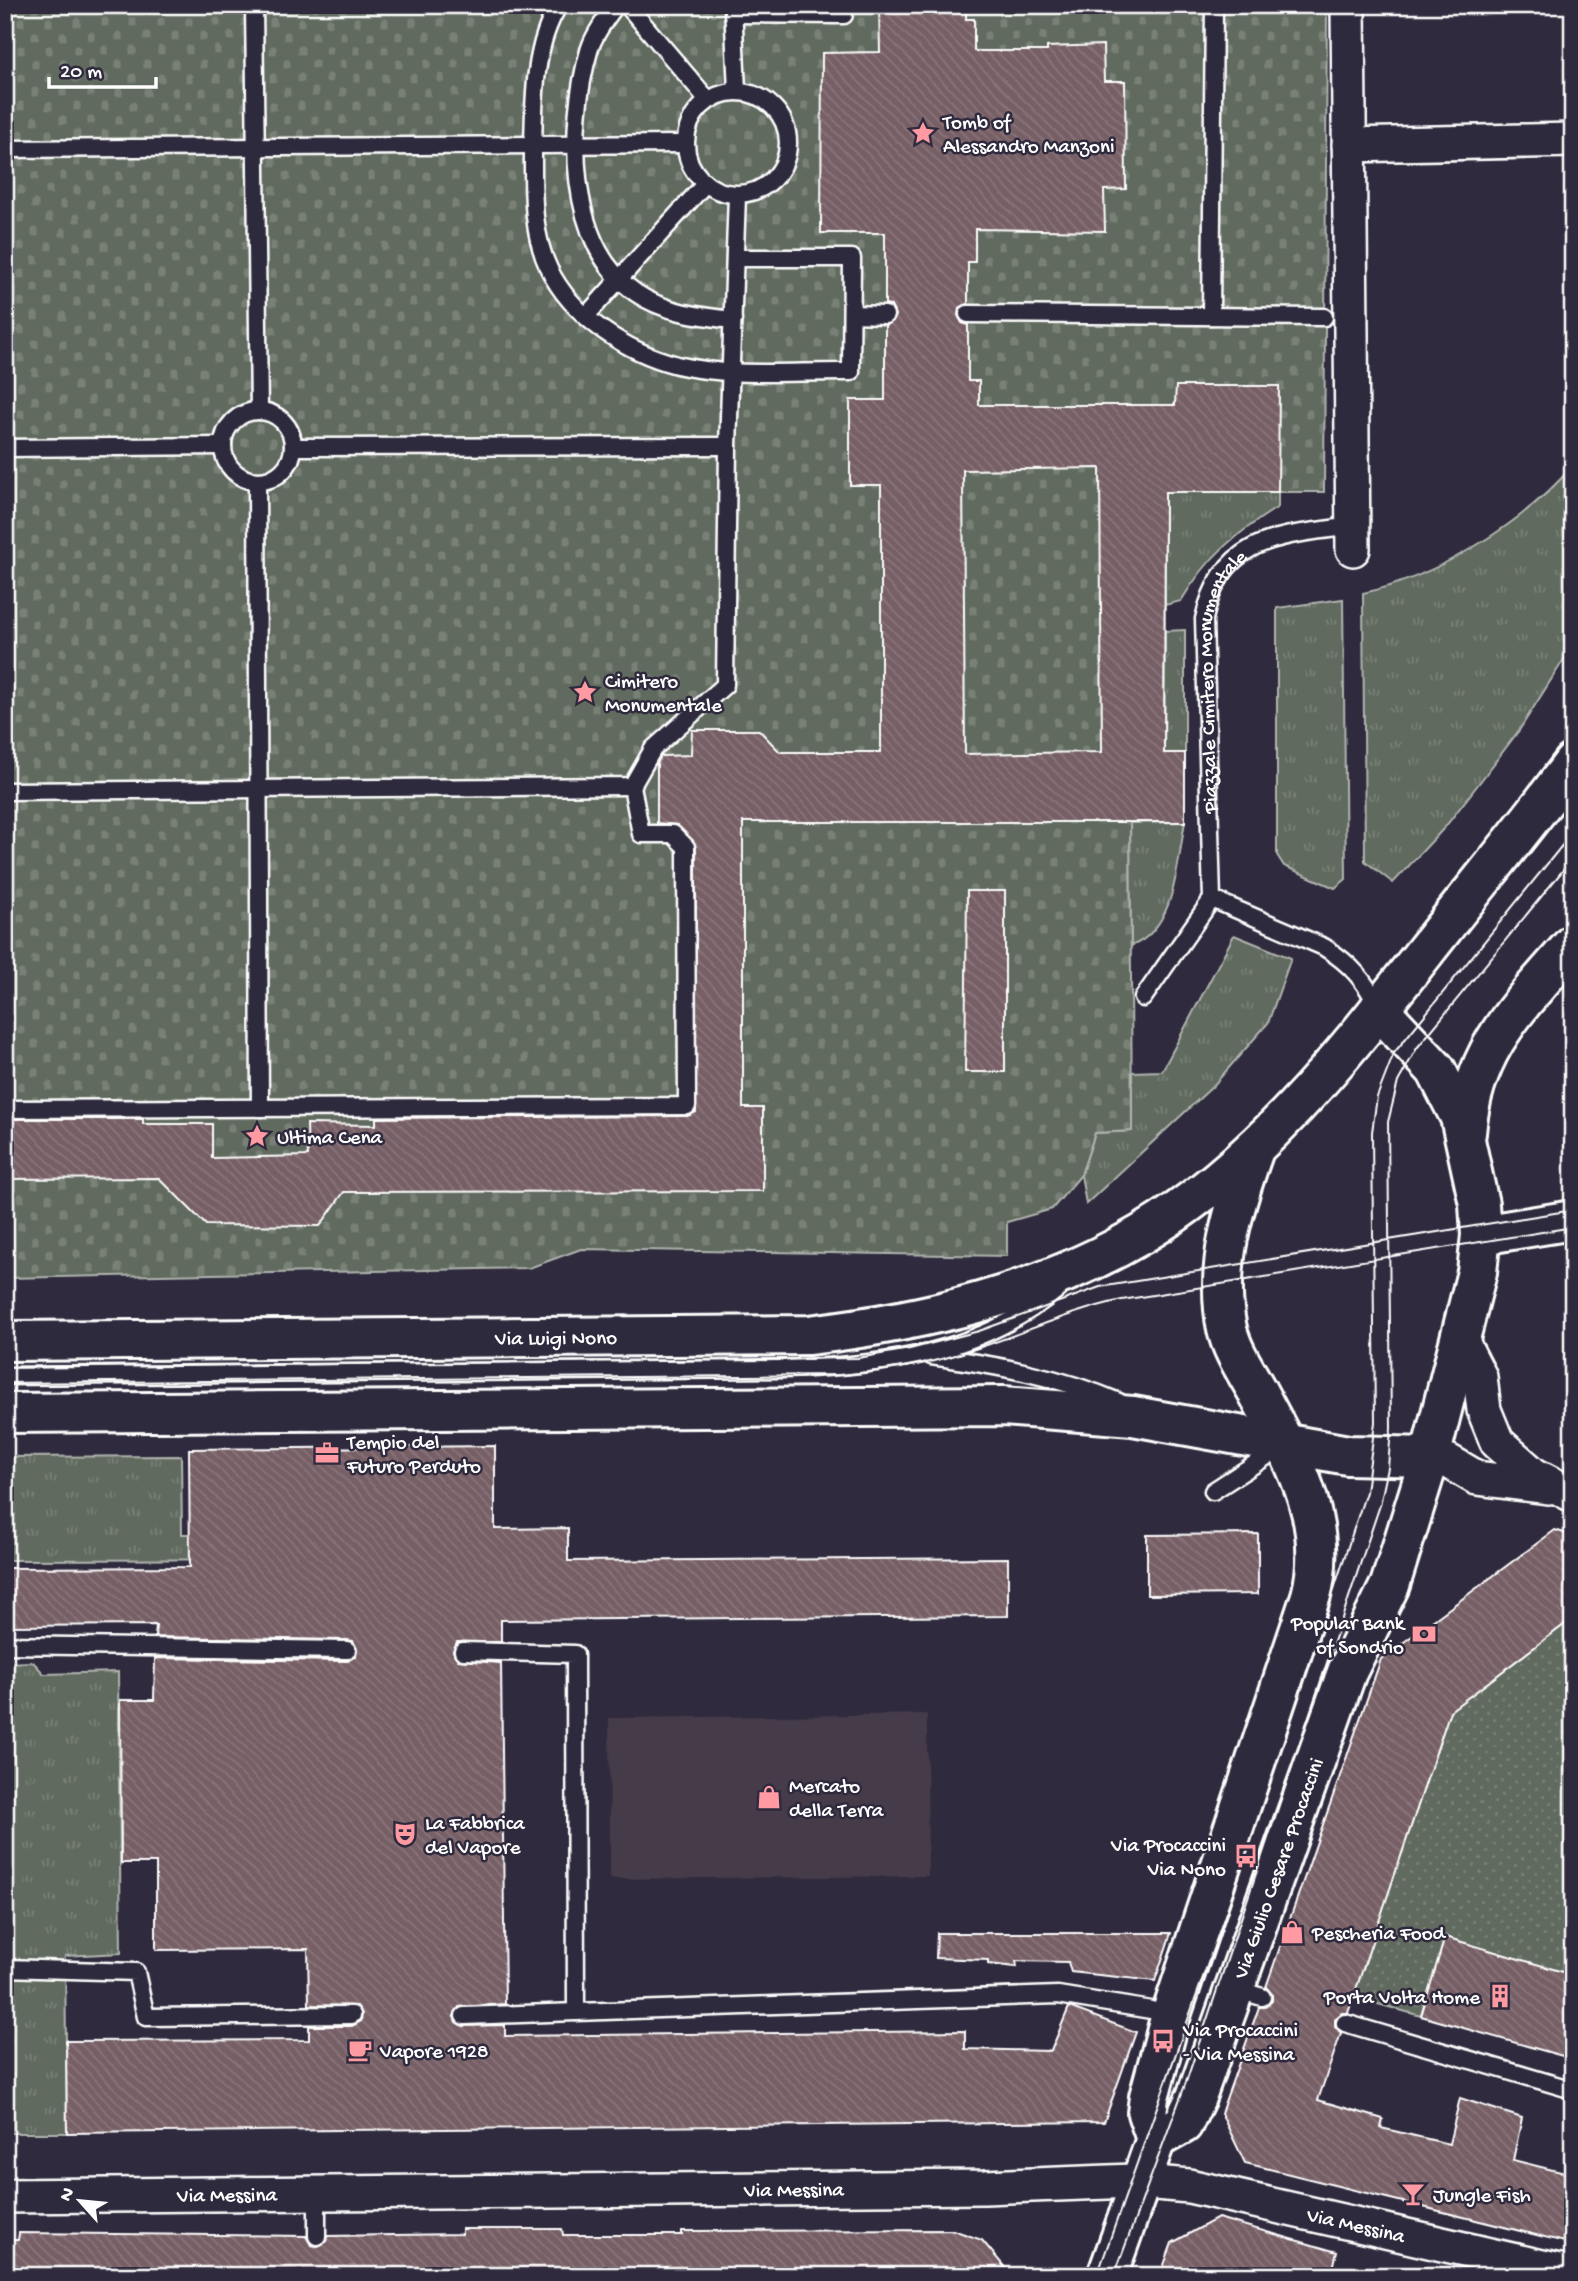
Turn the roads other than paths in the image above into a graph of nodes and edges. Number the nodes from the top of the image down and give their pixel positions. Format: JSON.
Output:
{"nodes":[{"id":1,"x":254,"y":5,"type":"edge"},
{"id":2,"x":559,"y":5,"type":"edge"},
{"id":3,"x":616,"y":5,"type":"edge"},
{"id":4,"x":626,"y":5,"type":"edge"},
{"id":5,"x":844,"y":5,"type":"edge"},
{"id":6,"x":1214,"y":5,"type":"edge"},
{"id":7,"x":1348,"y":5,"type":"edge"},
{"id":8,"x":733,"y":10,"type":"edge"},
{"id":9,"x":737,"y":91,"type":"junction"},
{"id":10,"x":708,"y":100,"type":"junction"},
{"id":11,"x":1573,"y":140,"type":"edge"},
{"id":12,"x":685,"y":144,"type":"junction"},
{"id":13,"x":533,"y":145,"type":"junction"},
{"id":14,"x":578,"y":145,"type":"junction"},
{"id":15,"x":1349,"y":145,"type":"junction"},
{"id":16,"x":5,"y":149,"type":"edge"},
{"id":17,"x":256,"y":149,"type":"junction"},
{"id":18,"x":705,"y":184,"type":"junction"},
{"id":19,"x":737,"y":195,"type":"junction"},
{"id":20,"x":735,"y":258,"type":"junction"},
{"id":21,"x":621,"y":279,"type":"junction"},
{"id":22,"x":852,"y":314,"type":"junction"},
{"id":23,"x":968,"y":314,"type":"dead end"},
{"id":24,"x":885,"y":315,"type":"dead end"},
{"id":25,"x":586,"y":316,"type":"junction"},
{"id":26,"x":1210,"y":316,"type":"junction"},
{"id":27,"x":1337,"y":317,"type":"junction"},
{"id":28,"x":733,"y":320,"type":"junction"},
{"id":29,"x":731,"y":371,"type":"junction"},
{"id":30,"x":258,"y":411,"type":"junction"},
{"id":31,"x":223,"y":446,"type":"junction"},
{"id":32,"x":728,"y":446,"type":"junction"},
{"id":33,"x":293,"y":447,"type":"junction"},
{"id":34,"x":5,"y":448,"type":"edge"},
{"id":35,"x":257,"y":481,"type":"junction"},
{"id":36,"x":1343,"y":535,"type":"joint"},
{"id":37,"x":1573,"y":763,"type":"edge"},
{"id":38,"x":632,"y":786,"type":"junction"},
{"id":39,"x":258,"y":788,"type":"junction"},
{"id":40,"x":5,"y":790,"type":"edge"},
{"id":41,"x":1212,"y":899,"type":"junction"},
{"id":42,"x":1573,"y":944,"type":"edge"},
{"id":43,"x":1143,"y":998,"type":"dead end"},
{"id":44,"x":1379,"y":1009,"type":"junction"},
{"id":45,"x":260,"y":1108,"type":"junction"},
{"id":46,"x":5,"y":1109,"type":"edge"},
{"id":47,"x":1466,"y":1135,"type":"junction"},
{"id":48,"x":1256,"y":1145,"type":"junction"},
{"id":49,"x":1573,"y":1220,"type":"edge"},
{"id":50,"x":1481,"y":1235,"type":"junction"},
{"id":51,"x":1096,"y":1259,"type":"junction"},
{"id":52,"x":5,"y":1340,"type":"edge"},
{"id":53,"x":1461,"y":1340,"type":"junction"},
{"id":54,"x":925,"y":1355,"type":"junction"},
{"id":55,"x":5,"y":1376,"type":"edge"},
{"id":56,"x":5,"y":1413,"type":"edge"},
{"id":57,"x":1163,"y":1421,"type":"junction"},
{"id":58,"x":1285,"y":1445,"type":"junction"},
{"id":59,"x":1430,"y":1457,"type":"junction"},
{"id":60,"x":1213,"y":1491,"type":"dead end"},
{"id":61,"x":1564,"y":1491,"type":"edge"},
{"id":62,"x":5,"y":1645,"type":"edge"},
{"id":63,"x":347,"y":1650,"type":"dead end"},
{"id":64,"x":463,"y":1651,"type":"dead end"},
{"id":65,"x":5,"y":1968,"type":"edge"},
{"id":66,"x":1151,"y":2010,"type":"dead end"},
{"id":67,"x":576,"y":2011,"type":"junction"},
{"id":68,"x":352,"y":2015,"type":"dead end"},
{"id":69,"x":464,"y":2016,"type":"dead end"},
{"id":70,"x":1345,"y":2023,"type":"dead end"},
{"id":71,"x":1573,"y":2090,"type":"edge"},
{"id":72,"x":1156,"y":2139,"type":"junction"},
{"id":73,"x":1143,"y":2183,"type":"junction"},
{"id":74,"x":317,"y":2193,"type":"junction"},
{"id":75,"x":5,"y":2196,"type":"edge"},
{"id":76,"x":317,"y":2236,"type":"dead end"},
{"id":77,"x":1573,"y":2274,"type":"edge"},
{"id":78,"x":1107,"y":2276,"type":"edge"}],
"edges":[{"from":1,"to":17,"type":"lane"},
{"from":2,"to":13,"type":"lane"},
{"from":3,"to":14,"type":"lane"},
{"from":4,"to":10,"type":"lane"},
{"from":5,"to":8,"type":"lane"},
{"from":6,"to":26,"type":"lane"},
{"from":7,"to":15,"type":"street","name":"Piazzale Cimitero Monumentale"},
{"from":8,"to":9,"type":"lane"},
{"from":9,"to":10,"type":"lane"},
{"from":9,"to":19,"type":"lane"},
{"from":10,"to":12,"type":"lane"},
{"from":11,"to":15,"type":"street"},
{"from":12,"to":14,"type":"lane"},
{"from":12,"to":18,"type":"lane"},
{"from":13,"to":14,"type":"lane"},
{"from":13,"to":17,"type":"lane"},
{"from":13,"to":25,"type":"lane"},
{"from":14,"to":21,"type":"lane"},
{"from":15,"to":27,"type":"street","name":"Piazzale Cimitero Monumentale"},
{"from":16,"to":17,"type":"lane"},
{"from":17,"to":30,"type":"lane"},
{"from":18,"to":19,"type":"lane"},
{"from":18,"to":21,"type":"lane"},
{"from":19,"to":20,"type":"lane"},
{"from":20,"to":22,"type":"lane"},
{"from":20,"to":28,"type":"lane"},
{"from":21,"to":25,"type":"lane"},
{"from":21,"to":28,"type":"lane"},
{"from":22,"to":24,"type":"lane"},
{"from":22,"to":29,"type":"lane"},
{"from":23,"to":26,"type":"lane"},
{"from":25,"to":29,"type":"lane"},
{"from":26,"to":27,"type":"lane"},
{"from":27,"to":36,"type":"street","name":"Piazzale Cimitero Monumentale"},
{"from":28,"to":29,"type":"lane"},
{"from":29,"to":32,"type":"lane"},
{"from":30,"to":31,"type":"lane"},
{"from":30,"to":33,"type":"lane"},
{"from":31,"to":34,"type":"lane"},
{"from":31,"to":35,"type":"lane"},
{"from":32,"to":33,"type":"lane"},
{"from":32,"to":38,"type":"lane"},
{"from":33,"to":35,"type":"lane"},
{"from":35,"to":39,"type":"lane"},
{"from":36,"to":41,"type":"lane","name":"Piazzale Cimitero Monumentale"},
{"from":37,"to":44,"type":"main road"},
{"from":38,"to":39,"type":"lane"},
{"from":38,"to":45,"type":"lane"},
{"from":39,"to":40,"type":"lane"},
{"from":39,"to":45,"type":"lane"},
{"from":41,"to":43,"type":"lane"},
{"from":41,"to":44,"type":"lane"},
{"from":42,"to":47,"type":"main road"},
{"from":44,"to":47,"type":"main road"},
{"from":44,"to":48,"type":"main road"},
{"from":45,"to":46,"type":"lane"},
{"from":47,"to":50,"type":"main road"},
{"from":48,"to":51,"type":"main road"},
{"from":48,"to":58,"type":"main road"},
{"from":49,"to":50,"type":"main road"},
{"from":50,"to":53,"type":"main road"},
{"from":51,"to":52,"type":"main road","name":"Via Luigi Nono"},
{"from":51,"to":54,"type":"lane"},
{"from":53,"to":59,"type":"main road"},
{"from":53,"to":61,"type":"street"},
{"from":54,"to":55,"type":"lane"},
{"from":54,"to":57,"type":"lane"},
{"from":56,"to":57,"type":"main road"},
{"from":57,"to":58,"type":"main road"},
{"from":58,"to":59,"type":"main road"},
{"from":58,"to":60,"type":"lane"},
{"from":58,"to":72,"type":"main road"},
{"from":59,"to":61,"type":"street"},
{"from":59,"to":72,"type":"main road","name":"Via Giulio Cesare Procaccini"},
{"from":62,"to":63,"type":"lane"},
{"from":64,"to":67,"type":"lane"},
{"from":65,"to":68,"type":"lane"},
{"from":66,"to":67,"type":"lane"},
{"from":67,"to":69,"type":"lane"},
{"from":70,"to":71,"type":"lane"},
{"from":72,"to":73,"type":"main road"},
{"from":73,"to":74,"type":"street","name":"Via Messina"},
{"from":73,"to":77,"type":"street","name":"Via Messina"},
{"from":73,"to":78,"type":"main road"},
{"from":74,"to":75,"type":"street","name":"Via Messina"},
{"from":74,"to":76,"type":"lane"}]}
